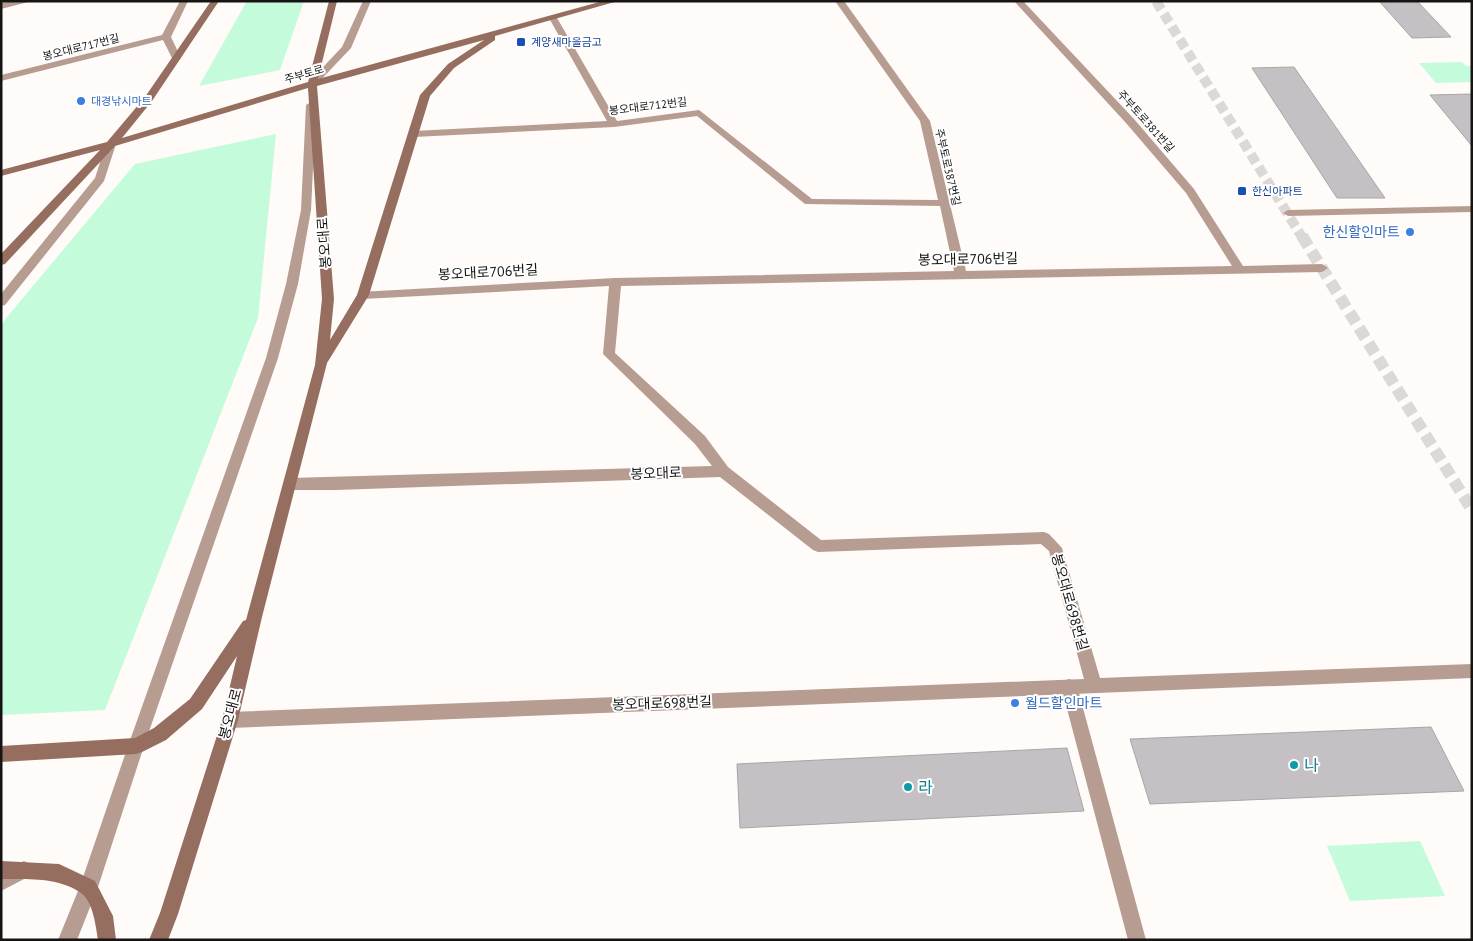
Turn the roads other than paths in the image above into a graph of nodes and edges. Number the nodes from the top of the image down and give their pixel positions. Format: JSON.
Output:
{"nodes":[{"id":1,"x":28,"y":1,"type":"edge"},
{"id":2,"x":184,"y":1,"type":"edge"},
{"id":3,"x":214,"y":1,"type":"edge"},
{"id":4,"x":333,"y":1,"type":"edge"},
{"id":5,"x":367,"y":1,"type":"edge"},
{"id":6,"x":614,"y":1,"type":"edge"},
{"id":7,"x":839,"y":1,"type":"edge"},
{"id":8,"x":1018,"y":1,"type":"edge"},
{"id":9,"x":1,"y":6,"type":"edge"},
{"id":10,"x":553,"y":18,"type":"junction"},
{"id":11,"x":502,"y":32,"type":"junction"},
{"id":12,"x":166,"y":37,"type":"junction"},
{"id":13,"x":176,"y":58,"type":"junction"},
{"id":14,"x":1,"y":78,"type":"edge"},
{"id":15,"x":312,"y":84,"type":"junction"},
{"id":16,"x":614,"y":124,"type":"junction"},
{"id":17,"x":414,"y":134,"type":"junction"},
{"id":18,"x":111,"y":144,"type":"junction"},
{"id":19,"x":1,"y":173,"type":"edge"},
{"id":20,"x":944,"y":202,"type":"junction"},
{"id":21,"x":1472,"y":209,"type":"edge"},
{"id":22,"x":1288,"y":213,"type":"dead end"},
{"id":23,"x":1,"y":261,"type":"edge"},
{"id":24,"x":1322,"y":268,"type":"dead end"},
{"id":25,"x":1240,"y":270,"type":"junction"},
{"id":26,"x":961,"y":275,"type":"junction"},
{"id":27,"x":615,"y":282,"type":"junction"},
{"id":28,"x":363,"y":295,"type":"junction"},
{"id":29,"x":1,"y":302,"type":"edge"},
{"id":30,"x":321,"y":365,"type":"junction"},
{"id":31,"x":723,"y":471,"type":"junction"},
{"id":32,"x":290,"y":484,"type":"junction"},
{"id":33,"x":254,"y":617,"type":"junction"},
{"id":34,"x":1472,"y":671,"type":"edge"},
{"id":35,"x":1069,"y":686,"type":"junction"},
{"id":36,"x":1094,"y":686,"type":"junction"},
{"id":37,"x":230,"y":720,"type":"junction"},
{"id":38,"x":136,"y":746,"type":"junction"},
{"id":39,"x":1,"y":754,"type":"edge"},
{"id":40,"x":1,"y":870,"type":"edge"},
{"id":41,"x":24,"y":870,"type":"junction"},
{"id":42,"x":1,"y":882,"type":"edge"},
{"id":43,"x":89,"y":887,"type":"junction"},
{"id":44,"x":67,"y":940,"type":"edge"},
{"id":45,"x":107,"y":940,"type":"edge"},
{"id":46,"x":158,"y":940,"type":"edge"},
{"id":47,"x":1137,"y":940,"type":"edge"}],
"edges":[{"from":1,"to":9,"type":"street"},
{"from":2,"to":12,"type":"street"},
{"from":3,"to":13,"type":"main road"},
{"from":4,"to":15,"type":"main road","name":"봉오대로"},
{"from":5,"to":15,"type":"street"},
{"from":6,"to":10,"type":"main road","name":"주부토로"},
{"from":7,"to":20,"type":"street","name":"주부토로387번길"},
{"from":8,"to":25,"type":"street","name":"주부토로381번길"},
{"from":10,"to":11,"type":"main road","name":"주부토로"},
{"from":10,"to":16,"type":"street"},
{"from":11,"to":15,"type":"main road","name":"주부토로"},
{"from":11,"to":17,"type":"main road"},
{"from":12,"to":13,"type":"street"},
{"from":12,"to":14,"type":"street","name":"봉오대로717번길"},
{"from":13,"to":18,"type":"main road"},
{"from":15,"to":18,"type":"main road","name":"주부토로"},
{"from":15,"to":30,"type":"main road","name":"봉오대로"},
{"from":15,"to":38,"type":"street"},
{"from":16,"to":17,"type":"street","name":"봉오대로712번길"},
{"from":16,"to":20,"type":"street","name":"봉오대로712번길"},
{"from":17,"to":28,"type":"main road"},
{"from":18,"to":19,"type":"main road","name":"주부토로"},
{"from":18,"to":23,"type":"main road"},
{"from":18,"to":29,"type":"street"},
{"from":20,"to":26,"type":"street","name":"주부토로387번길"},
{"from":21,"to":22,"type":"street"},
{"from":24,"to":25,"type":"street","name":"봉오대로706번길"},
{"from":25,"to":26,"type":"street","name":"봉오대로706번길"},
{"from":26,"to":27,"type":"street","name":"봉오대로706번길"},
{"from":27,"to":28,"type":"street","name":"봉오대로706번길"},
{"from":27,"to":31,"type":"street"},
{"from":28,"to":30,"type":"main road"},
{"from":30,"to":32,"type":"main road","name":"봉오대로"},
{"from":31,"to":32,"type":"street","name":"봉오대로"},
{"from":31,"to":36,"type":"street","name":"봉오대로698번길"},
{"from":32,"to":33,"type":"main road","name":"봉오대로"},
{"from":33,"to":37,"type":"main road","name":"봉오대로"},
{"from":33,"to":38,"type":"main road"},
{"from":34,"to":36,"type":"street","name":"봉오대로698번길"},
{"from":35,"to":36,"type":"street","name":"봉오대로698번길"},
{"from":35,"to":37,"type":"street","name":"봉오대로698번길"},
{"from":35,"to":47,"type":"street"},
{"from":37,"to":46,"type":"main road","name":"봉오대로"},
{"from":38,"to":39,"type":"main road"},
{"from":38,"to":43,"type":"street"},
{"from":40,"to":41,"type":"main road"},
{"from":41,"to":42,"type":"street"},
{"from":41,"to":43,"type":"main road"},
{"from":43,"to":44,"type":"street"},
{"from":43,"to":45,"type":"main road"}]}
